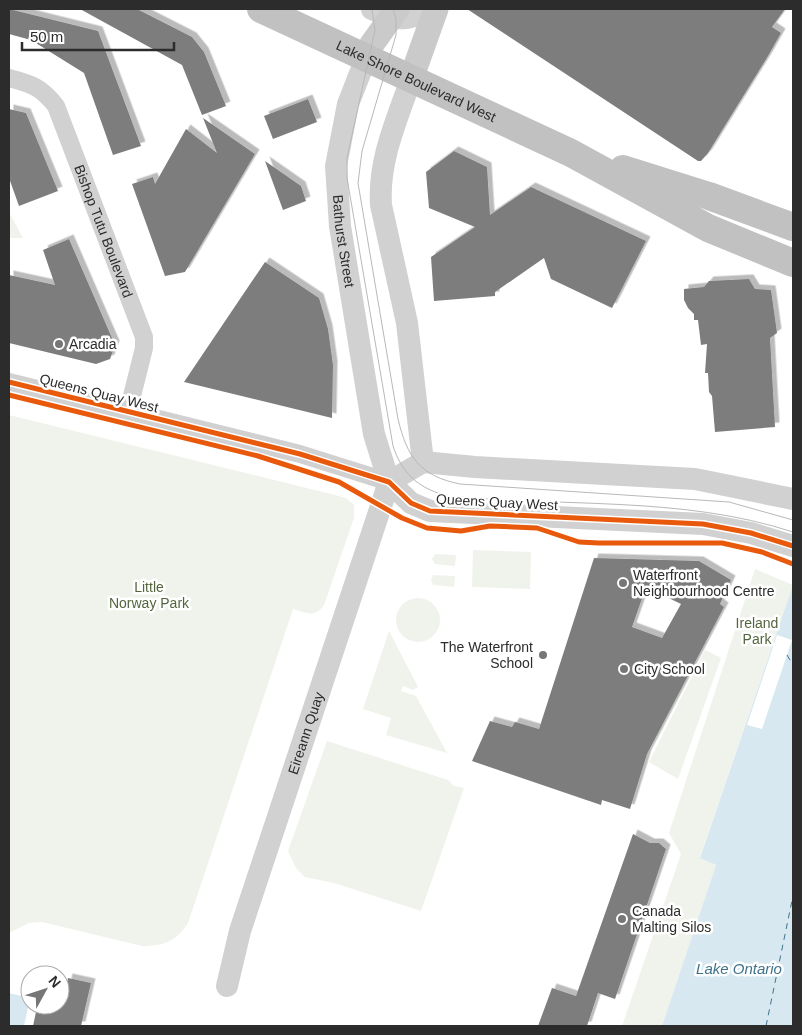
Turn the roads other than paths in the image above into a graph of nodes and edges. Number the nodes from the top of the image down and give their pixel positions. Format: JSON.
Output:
{"nodes":[{"id":1,"x":261,"y":9,"type":"edge"},
{"id":2,"x":432,"y":9,"type":"edge"},
{"id":3,"x":436,"y":9,"type":"edge"},
{"id":4,"x":386,"y":12,"type":"edge"},
{"id":5,"x":366,"y":58,"type":"junction"},
{"id":6,"x":9,"y":78,"type":"edge"},
{"id":7,"x":411,"y":79,"type":"junction"},
{"id":8,"x":571,"y":153,"type":"junction"},
{"id":9,"x":793,"y":227,"type":"edge"},
{"id":10,"x":793,"y":264,"type":"edge"},
{"id":11,"x":9,"y":382,"type":"edge"},
{"id":12,"x":128,"y":412,"type":"junction"},
{"id":13,"x":423,"y":462,"type":"junction"},
{"id":14,"x":389,"y":482,"type":"junction"},
{"id":15,"x":793,"y":499,"type":"edge"},
{"id":16,"x":793,"y":546,"type":"edge"},
{"id":17,"x":228,"y":986,"type":"dead end"}],
"edges":[{"from":1,"to":5,"type":"highway","name":"Lake Shore Boulevard West"},
{"from":2,"to":4,"type":"street"},
{"from":3,"to":7,"type":"main road"},
{"from":4,"to":5,"type":"main road","name":"Bathurst Street"},
{"from":5,"to":7,"type":"highway","name":"Lake Shore Boulevard West"},
{"from":5,"to":14,"type":"street","name":"Bathurst Street"},
{"from":6,"to":12,"type":"street","name":"Bishop Tutu Boulevard"},
{"from":7,"to":8,"type":"highway","name":"Lake Shore Boulevard West"},
{"from":7,"to":13,"type":"street"},
{"from":8,"to":9,"type":"highway","name":"Lake Shore Boulevard West"},
{"from":8,"to":10,"type":"highway","name":"Lake Shore Boulevard West"},
{"from":11,"to":12,"type":"street","name":"Queens Quay West"},
{"from":12,"to":14,"type":"street","name":"Queens Quay West"},
{"from":13,"to":14,"type":"street"},
{"from":13,"to":15,"type":"street"},
{"from":14,"to":16,"type":"street","name":"Queens Quay West"},
{"from":14,"to":17,"type":"street","name":"Eireann Quay"}]}
